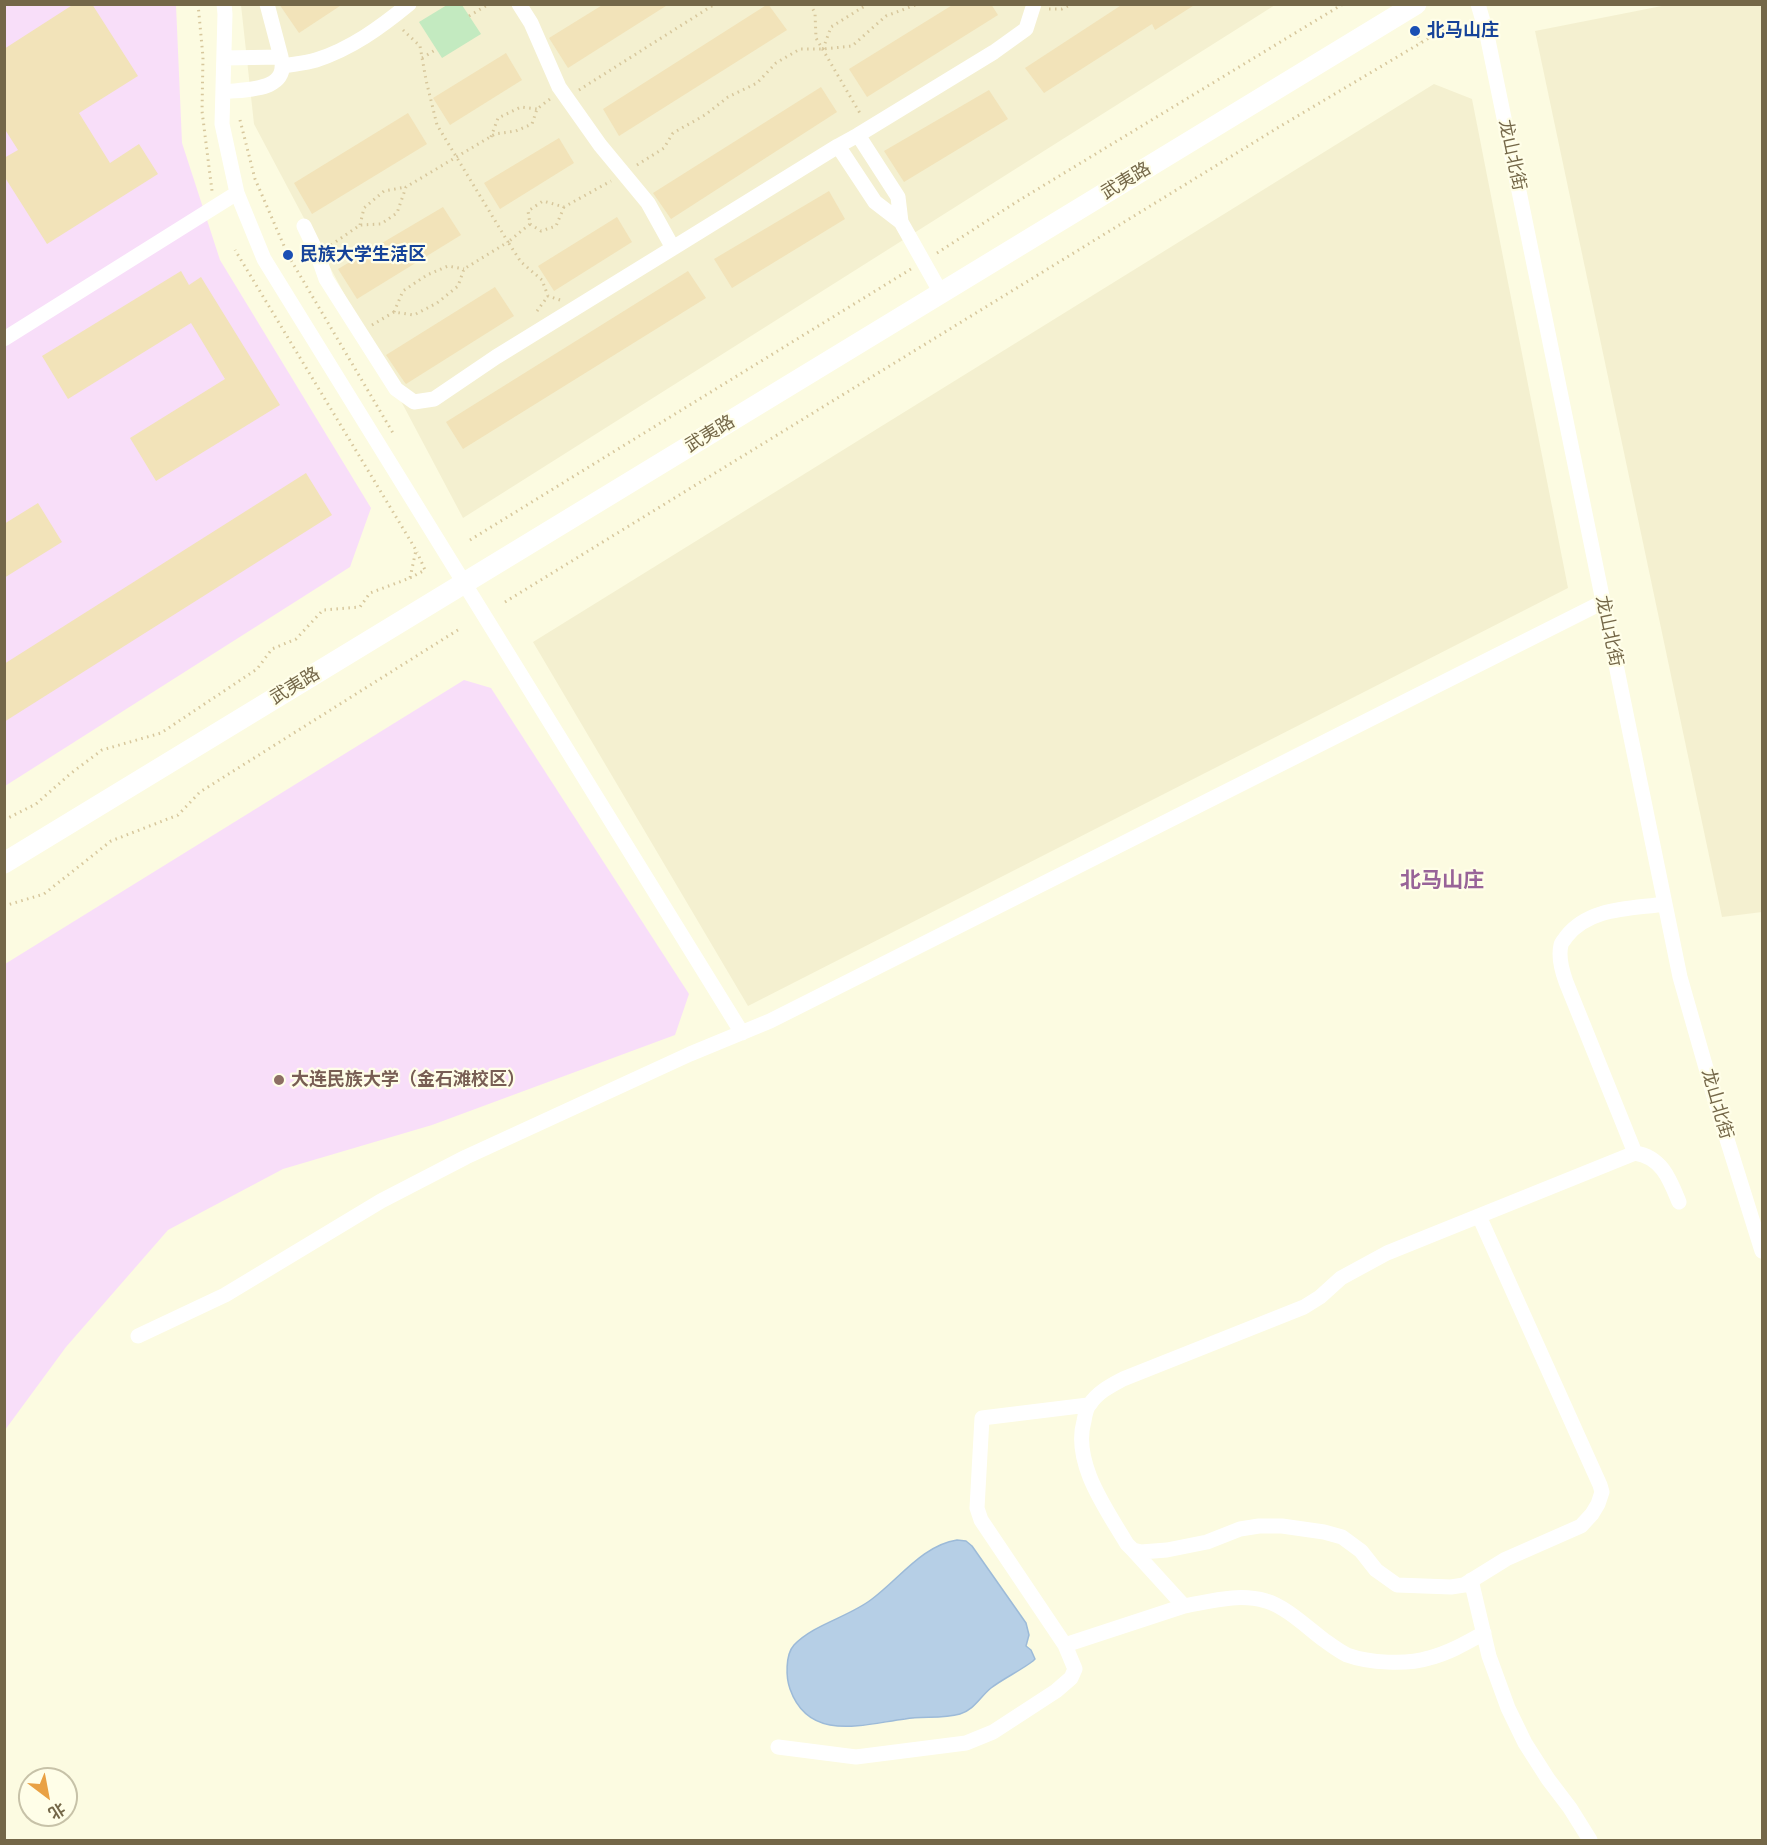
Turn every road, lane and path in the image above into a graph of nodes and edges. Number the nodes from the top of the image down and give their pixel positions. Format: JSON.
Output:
{"nodes":[{"id":1,"x":198,"y":4,"type":"edge"},
{"id":2,"x":224,"y":4,"type":"edge"},
{"id":3,"x":267,"y":4,"type":"edge"},
{"id":4,"x":409,"y":4,"type":"edge"},
{"id":5,"x":489,"y":4,"type":"edge"},
{"id":6,"x":519,"y":4,"type":"edge"},
{"id":7,"x":715,"y":4,"type":"edge"},
{"id":8,"x":810,"y":4,"type":"edge"},
{"id":9,"x":868,"y":4,"type":"edge"},
{"id":10,"x":918,"y":4,"type":"edge"},
{"id":11,"x":1072,"y":4,"type":"edge"},
{"id":12,"x":1343,"y":4,"type":"edge"},
{"id":13,"x":1416,"y":4,"type":"edge"},
{"id":14,"x":1478,"y":4,"type":"edge"},
{"id":15,"x":1033,"y":7,"type":"edge"},
{"id":16,"x":469,"y":16,"type":"dead end"},
{"id":17,"x":391,"y":19,"type":"junction"},
{"id":18,"x":1451,"y":25,"type":"dead end"},
{"id":19,"x":1415,"y":30,"type":"dead end"},
{"id":20,"x":1421,"y":42,"type":"junction"},
{"id":21,"x":437,"y":49,"type":"dead end"},
{"id":22,"x":823,"y":49,"type":"junction"},
{"id":23,"x":224,"y":58,"type":"junction"},
{"id":24,"x":422,"y":58,"type":"junction"},
{"id":25,"x":282,"y":62,"type":"junction"},
{"id":26,"x":223,"y":92,"type":"junction"},
{"id":27,"x":564,"y":94,"type":"junction"},
{"id":28,"x":537,"y":108,"type":"junction"},
{"id":29,"x":861,"y":133,"type":"junction"},
{"id":30,"x":491,"y":136,"type":"junction"},
{"id":31,"x":838,"y":146,"type":"junction"},
{"id":32,"x":457,"y":157,"type":"junction"},
{"id":33,"x":624,"y":173,"type":"junction"},
{"id":34,"x":406,"y":188,"type":"junction"},
{"id":35,"x":212,"y":191,"type":"dead end"},
{"id":36,"x":237,"y":193,"type":"junction"},
{"id":37,"x":564,"y":207,"type":"junction"},
{"id":38,"x":901,"y":222,"type":"junction"},
{"id":39,"x":530,"y":224,"type":"junction"},
{"id":40,"x":360,"y":225,"type":"junction"},
{"id":41,"x":304,"y":226,"type":"dead end"},
{"id":42,"x":508,"y":242,"type":"junction"},
{"id":43,"x":673,"y":248,"type":"junction"},
{"id":44,"x":235,"y":250,"type":"dead end"},
{"id":45,"x":317,"y":253,"type":"junction"},
{"id":46,"x":923,"y":261,"type":"junction"},
{"id":47,"x":464,"y":269,"type":"junction"},
{"id":48,"x":942,"y":293,"type":"junction"},
{"id":49,"x":572,"y":310,"type":"junction"},
{"id":50,"x":394,"y":312,"type":"junction"},
{"id":51,"x":360,"y":332,"type":"junction"},
{"id":52,"x":4,"y":339,"type":"edge"},
{"id":53,"x":470,"y":540,"type":"dead end"},
{"id":54,"x":416,"y":550,"type":"junction"},
{"id":55,"x":410,"y":578,"type":"junction"},
{"id":56,"x":465,"y":583,"type":"junction"},
{"id":57,"x":505,"y":602,"type":"dead end"},
{"id":58,"x":1604,"y":602,"type":"junction"},
{"id":59,"x":461,"y":628,"type":"dead end"},
{"id":60,"x":4,"y":820,"type":"edge"},
{"id":61,"x":4,"y":862,"type":"edge"},
{"id":62,"x":1665,"y":904,"type":"junction"},
{"id":63,"x":4,"y":906,"type":"edge"},
{"id":64,"x":742,"y":1033,"type":"junction"},
{"id":65,"x":1635,"y":1153,"type":"junction"},
{"id":66,"x":1679,"y":1202,"type":"dead end"},
{"id":67,"x":1479,"y":1216,"type":"junction"},
{"id":68,"x":1762,"y":1251,"type":"edge"},
{"id":69,"x":138,"y":1336,"type":"dead end"},
{"id":70,"x":1088,"y":1405,"type":"junction"},
{"id":71,"x":1133,"y":1550,"type":"junction"},
{"id":72,"x":1472,"y":1580,"type":"junction"},
{"id":73,"x":1184,"y":1606,"type":"junction"},
{"id":74,"x":1484,"y":1633,"type":"junction"},
{"id":75,"x":1065,"y":1645,"type":"junction"},
{"id":76,"x":778,"y":1747,"type":"dead end"},
{"id":77,"x":1590,"y":1840,"type":"edge"}],
"edges":[{"from":1,"to":35,"type":"path"},
{"from":2,"to":23,"type":"street"},
{"from":3,"to":25,"type":"street"},
{"from":4,"to":17,"type":"street"},
{"from":5,"to":16,"type":"path"},
{"from":6,"to":27,"type":"street"},
{"from":7,"to":27,"type":"path"},
{"from":8,"to":22,"type":"path"},
{"from":9,"to":22,"type":"path"},
{"from":10,"to":22,"type":"path"},
{"from":11,"to":15,"type":"path"},
{"from":12,"to":46,"type":"path"},
{"from":13,"to":48,"type":"main road","name":"武夷路"},
{"from":14,"to":58,"type":"street","name":"龙山北街"},
{"from":15,"to":29,"type":"street"},
{"from":17,"to":24,"type":"path"},
{"from":17,"to":25,"type":"street"},
{"from":18,"to":20,"type":"path"},
{"from":19,"to":20,"type":"path"},
{"from":20,"to":57,"type":"path"},
{"from":21,"to":24,"type":"path"},
{"from":22,"to":29,"type":"path"},
{"from":22,"to":33,"type":"path"},
{"from":23,"to":25,"type":"street"},
{"from":23,"to":26,"type":"street"},
{"from":24,"to":32,"type":"path"},
{"from":25,"to":26,"type":"street"},
{"from":26,"to":36,"type":"street"},
{"from":27,"to":28,"type":"path"},
{"from":27,"to":33,"type":"street"},
{"from":28,"to":30,"type":"path"},
{"from":28,"to":30,"type":"path"},
{"from":29,"to":31,"type":"street"},
{"from":29,"to":38,"type":"street"},
{"from":30,"to":32,"type":"path"},
{"from":31,"to":38,"type":"street"},
{"from":31,"to":43,"type":"street"},
{"from":32,"to":34,"type":"path"},
{"from":32,"to":42,"type":"path"},
{"from":33,"to":37,"type":"path"},
{"from":33,"to":43,"type":"street"},
{"from":34,"to":40,"type":"path"},
{"from":34,"to":40,"type":"path"},
{"from":36,"to":52,"type":"street"},
{"from":36,"to":56,"type":"street"},
{"from":37,"to":39,"type":"path"},
{"from":37,"to":39,"type":"path"},
{"from":38,"to":46,"type":"street"},
{"from":39,"to":42,"type":"path"},
{"from":40,"to":45,"type":"path"},
{"from":41,"to":45,"type":"street"},
{"from":42,"to":47,"type":"path"},
{"from":42,"to":49,"type":"path"},
{"from":43,"to":49,"type":"street"},
{"from":44,"to":54,"type":"path"},
{"from":45,"to":51,"type":"street"},
{"from":46,"to":48,"type":"street"},
{"from":46,"to":53,"type":"path"},
{"from":47,"to":50,"type":"path"},
{"from":47,"to":50,"type":"path"},
{"from":48,"to":56,"type":"main road","name":"武夷路"},
{"from":49,"to":51,"type":"street"},
{"from":50,"to":51,"type":"path"},
{"from":54,"to":55,"type":"path"},
{"from":54,"to":55,"type":"path"},
{"from":55,"to":60,"type":"path"},
{"from":56,"to":61,"type":"main road","name":"武夷路"},
{"from":56,"to":64,"type":"street"},
{"from":58,"to":62,"type":"street","name":"龙山北街"},
{"from":58,"to":64,"type":"street"},
{"from":59,"to":63,"type":"path"},
{"from":62,"to":65,"type":"street"},
{"from":62,"to":68,"type":"street","name":"龙山北街"},
{"from":64,"to":69,"type":"street"},
{"from":65,"to":66,"type":"street"},
{"from":65,"to":67,"type":"street"},
{"from":67,"to":70,"type":"street"},
{"from":67,"to":72,"type":"street"},
{"from":70,"to":71,"type":"street"},
{"from":70,"to":75,"type":"street"},
{"from":71,"to":72,"type":"street"},
{"from":71,"to":73,"type":"street"},
{"from":72,"to":74,"type":"street"},
{"from":73,"to":74,"type":"street"},
{"from":73,"to":75,"type":"street"},
{"from":74,"to":77,"type":"street"},
{"from":75,"to":76,"type":"street"}]}
